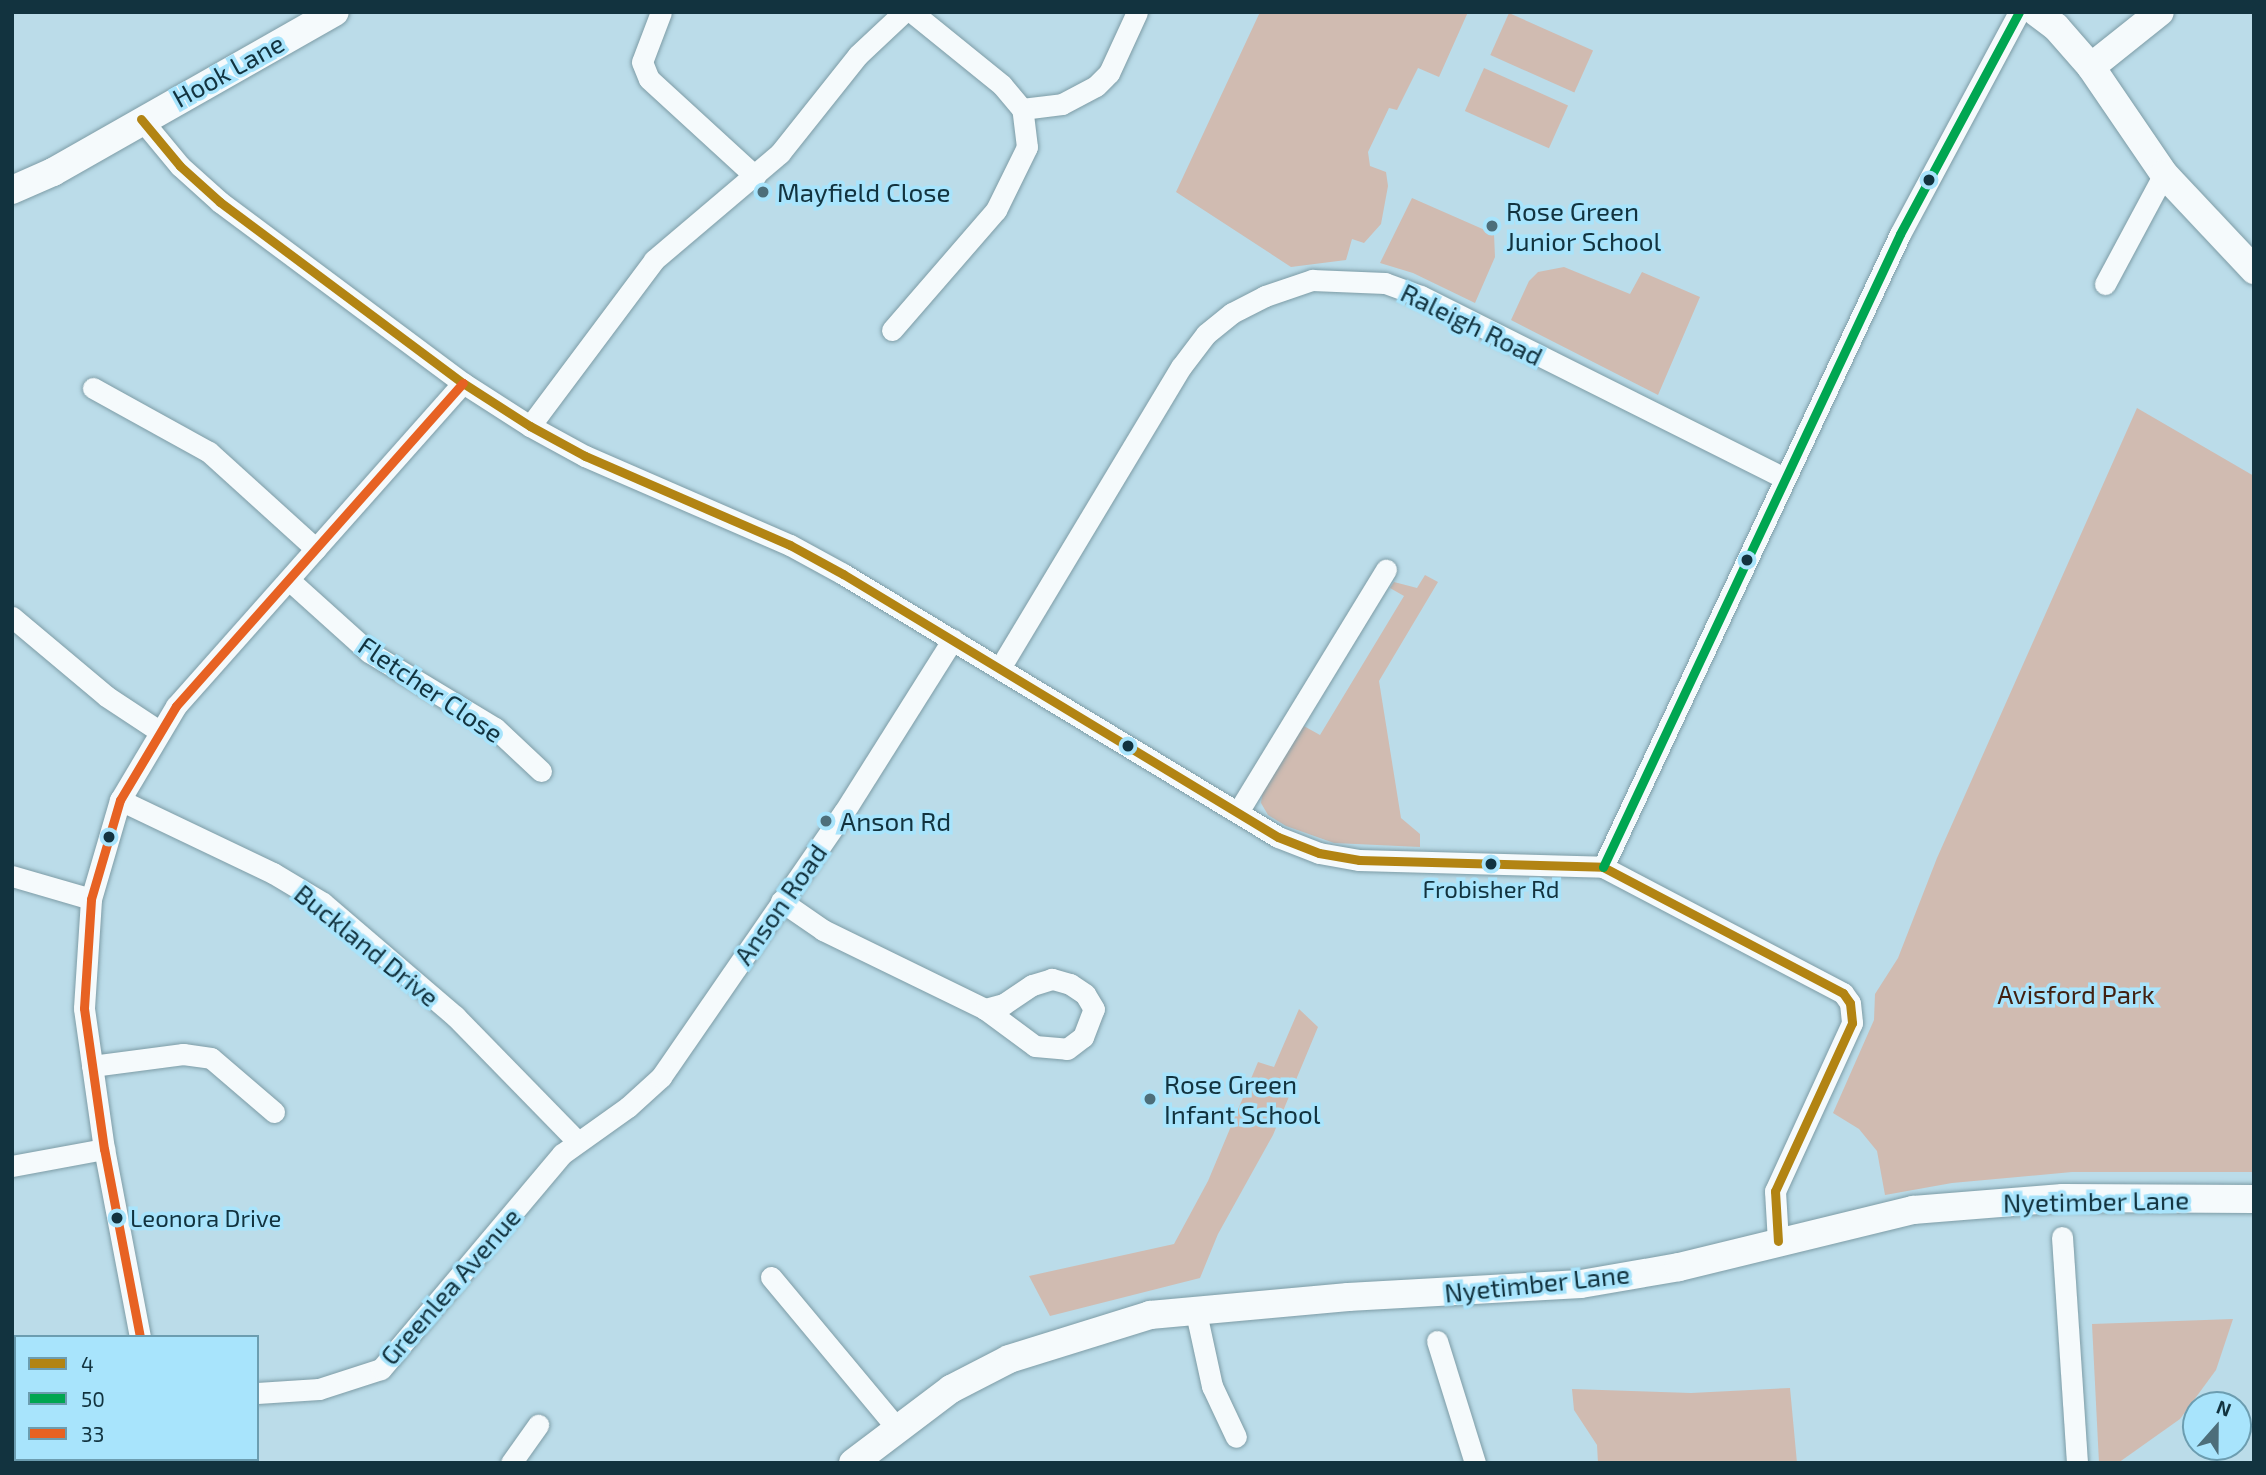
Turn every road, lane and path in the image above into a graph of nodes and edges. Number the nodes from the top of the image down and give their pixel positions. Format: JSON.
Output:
{"nodes":[{"id":1,"x":335,"y":12,"type":"edge"},
{"id":2,"x":662,"y":12,"type":"edge"},
{"id":3,"x":904,"y":12,"type":"edge"},
{"id":4,"x":912,"y":12,"type":"edge"},
{"id":5,"x":1136,"y":12,"type":"edge"},
{"id":6,"x":2019,"y":12,"type":"edge"},
{"id":7,"x":2036,"y":12,"type":"edge"},
{"id":8,"x":2160,"y":12,"type":"edge"},
{"id":9,"x":2091,"y":67,"type":"junction"},
{"id":10,"x":1022,"y":109,"type":"junction"},
{"id":11,"x":141,"y":119,"type":"junction"},
{"id":12,"x":2164,"y":174,"type":"junction"},
{"id":13,"x":755,"y":176,"type":"junction"},
{"id":14,"x":12,"y":190,"type":"edge"},
{"id":15,"x":2254,"y":270,"type":"edge"},
{"id":16,"x":2105,"y":284,"type":"dead end"},
{"id":17,"x":892,"y":330,"type":"dead end"},
{"id":18,"x":463,"y":383,"type":"junction"},
{"id":19,"x":93,"y":388,"type":"dead end"},
{"id":20,"x":530,"y":426,"type":"junction"},
{"id":21,"x":1783,"y":478,"type":"junction"},
{"id":22,"x":316,"y":549,"type":"junction"},
{"id":23,"x":1386,"y":570,"type":"dead end"},
{"id":24,"x":289,"y":580,"type":"junction"},
{"id":25,"x":12,"y":617,"type":"edge"},
{"id":26,"x":953,"y":639,"type":"junction"},
{"id":27,"x":1000,"y":668,"type":"junction"},
{"id":28,"x":159,"y":731,"type":"junction"},
{"id":29,"x":541,"y":771,"type":"dead end"},
{"id":30,"x":120,"y":800,"type":"junction"},
{"id":31,"x":1238,"y":812,"type":"junction"},
{"id":32,"x":1603,"y":867,"type":"junction"},
{"id":33,"x":12,"y":876,"type":"edge"},
{"id":34,"x":91,"y":899,"type":"junction"},
{"id":35,"x":781,"y":901,"type":"junction"},
{"id":36,"x":985,"y":1009,"type":"junction"},
{"id":37,"x":92,"y":1066,"type":"junction"},
{"id":38,"x":274,"y":1112,"type":"dead end"},
{"id":39,"x":577,"y":1141,"type":"junction"},
{"id":40,"x":104,"y":1149,"type":"junction"},
{"id":41,"x":12,"y":1166,"type":"edge"},
{"id":42,"x":2254,"y":1199,"type":"edge"},
{"id":43,"x":2062,"y":1237,"type":"dead end"},
{"id":44,"x":1778,"y":1241,"type":"junction"},
{"id":45,"x":771,"y":1278,"type":"dead end"},
{"id":46,"x":1195,"y":1308,"type":"junction"},
{"id":47,"x":140,"y":1335,"type":"edge"},
{"id":48,"x":1437,"y":1340,"type":"dead end"},
{"id":49,"x":259,"y":1393,"type":"edge"},
{"id":50,"x":538,"y":1425,"type":"dead end"},
{"id":51,"x":896,"y":1427,"type":"junction"},
{"id":52,"x":1236,"y":1437,"type":"dead end"},
{"id":53,"x":510,"y":1463,"type":"edge"},
{"id":54,"x":853,"y":1463,"type":"edge"},
{"id":55,"x":1475,"y":1463,"type":"edge"},
{"id":56,"x":2077,"y":1463,"type":"edge"}],
"edges":[{"from":1,"to":11,"type":"street","name":"Hook Lane"},
{"from":2,"to":13,"type":"street"},
{"from":3,"to":13,"type":"street"},
{"from":4,"to":10,"type":"street"},
{"from":5,"to":10,"type":"street"},
{"from":6,"to":21,"type":"street"},
{"from":7,"to":9,"type":"street"},
{"from":8,"to":9,"type":"street"},
{"from":9,"to":12,"type":"street"},
{"from":10,"to":17,"type":"street"},
{"from":11,"to":14,"type":"street","name":"Hook Lane"},
{"from":11,"to":18,"type":"street"},
{"from":12,"to":15,"type":"street"},
{"from":12,"to":16,"type":"street"},
{"from":13,"to":20,"type":"street"},
{"from":18,"to":20,"type":"street"},
{"from":18,"to":22,"type":"street"},
{"from":19,"to":22,"type":"street"},
{"from":20,"to":26,"type":"street"},
{"from":21,"to":27,"type":"street","name":"Raleigh Road"},
{"from":21,"to":32,"type":"street"},
{"from":22,"to":24,"type":"street"},
{"from":23,"to":31,"type":"street"},
{"from":24,"to":28,"type":"street"},
{"from":24,"to":29,"type":"street","name":"Fletcher Close"},
{"from":25,"to":28,"type":"street"},
{"from":26,"to":27,"type":"street"},
{"from":26,"to":35,"type":"street","name":"Anson Road"},
{"from":27,"to":31,"type":"street"},
{"from":28,"to":30,"type":"street"},
{"from":30,"to":34,"type":"street"},
{"from":30,"to":39,"type":"street","name":"Buckland Drive"},
{"from":31,"to":32,"type":"street"},
{"from":32,"to":44,"type":"street"},
{"from":33,"to":34,"type":"street"},
{"from":34,"to":37,"type":"street"},
{"from":35,"to":36,"type":"street"},
{"from":35,"to":39,"type":"street","name":"Anson Road"},
{"from":36,"to":36,"type":"street"},
{"from":37,"to":38,"type":"street"},
{"from":37,"to":40,"type":"street"},
{"from":39,"to":49,"type":"street","name":"Greenlea Avenue"},
{"from":40,"to":41,"type":"street"},
{"from":40,"to":47,"type":"street"},
{"from":42,"to":44,"type":"street","name":"Nyetimber Lane"},
{"from":43,"to":56,"type":"street"},
{"from":44,"to":46,"type":"street","name":"Nyetimber Lane"},
{"from":45,"to":51,"type":"street"},
{"from":46,"to":51,"type":"street","name":"Nyetimber Lane"},
{"from":46,"to":52,"type":"street"},
{"from":48,"to":55,"type":"street"},
{"from":50,"to":53,"type":"street"},
{"from":51,"to":54,"type":"street","name":"Nyetimber Lane"}]}
